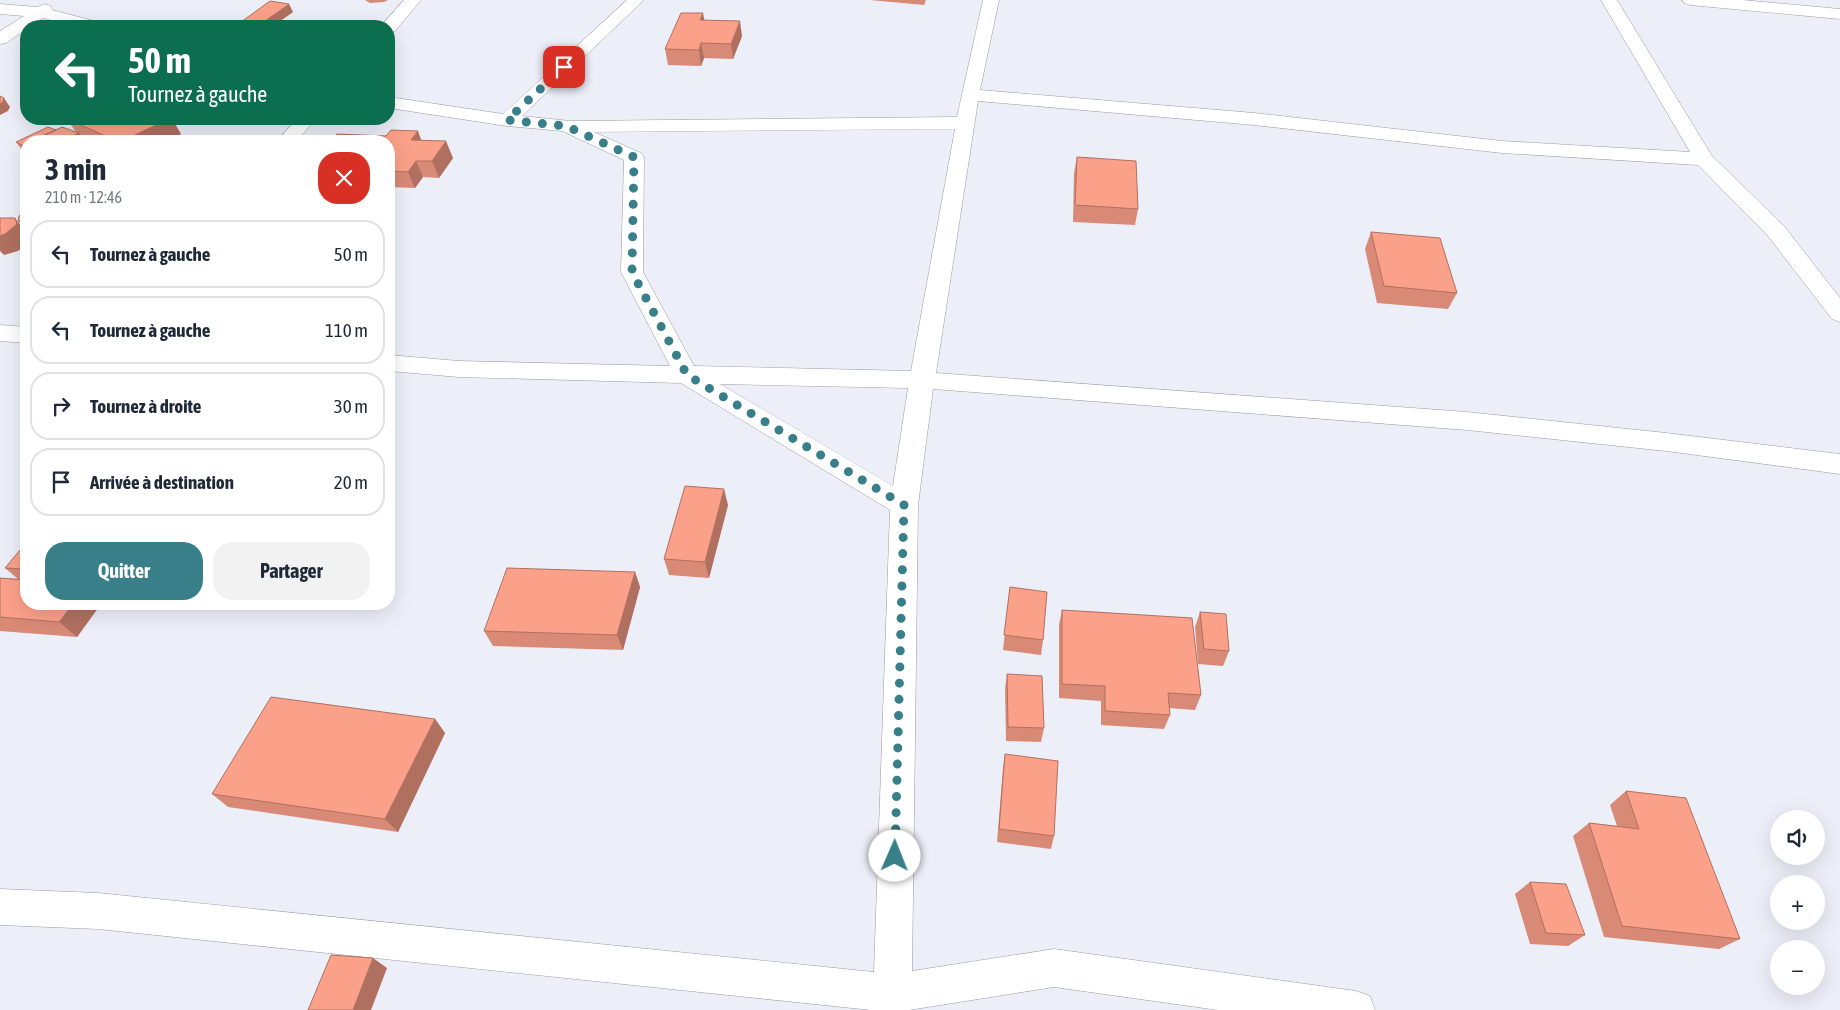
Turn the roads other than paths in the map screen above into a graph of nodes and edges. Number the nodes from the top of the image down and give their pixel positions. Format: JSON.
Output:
{"nodes":[{"id":1,"x":59,"y":0,"type":"edge"},
{"id":2,"x":413,"y":0,"type":"edge"},
{"id":3,"x":636,"y":0,"type":"edge"},
{"id":4,"x":991,"y":0,"type":"edge"},
{"id":5,"x":1609,"y":0,"type":"edge"},
{"id":6,"x":1690,"y":0,"type":"edge"},
{"id":7,"x":0,"y":9,"type":"edge"},
{"id":8,"x":41,"y":12,"type":"junction"},
{"id":9,"x":1840,"y":14,"type":"edge"},
{"id":10,"x":29,"y":20,"type":"edge"},
{"id":11,"x":70,"y":20,"type":"edge"},
{"id":12,"x":395,"y":20,"type":"edge"},
{"id":13,"x":20,"y":26,"type":"edge"},
{"id":14,"x":0,"y":39,"type":"edge"},
{"id":15,"x":970,"y":96,"type":"junction"},
{"id":16,"x":395,"y":103,"type":"edge"},
{"id":17,"x":507,"y":120,"type":"junction"},
{"id":18,"x":965,"y":123,"type":"junction"},
{"id":19,"x":301,"y":125,"type":"edge"},
{"id":20,"x":566,"y":126,"type":"junction"},
{"id":21,"x":292,"y":135,"type":"edge"},
{"id":22,"x":1704,"y":159,"type":"junction"},
{"id":23,"x":1840,"y":314,"type":"edge"},
{"id":24,"x":0,"y":333,"type":"edge"},
{"id":25,"x":20,"y":335,"type":"edge"},
{"id":26,"x":395,"y":364,"type":"edge"},
{"id":27,"x":687,"y":375,"type":"junction"},
{"id":28,"x":922,"y":380,"type":"junction"},
{"id":29,"x":1840,"y":464,"type":"edge"},
{"id":30,"x":904,"y":505,"type":"junction"},
{"id":31,"x":0,"y":907,"type":"edge"},
{"id":32,"x":891,"y":1002,"type":"edge"},
{"id":33,"x":1356,"y":1010,"type":"edge"}],
"edges":[{"from":1,"to":8,"type":"street"},
{"from":2,"to":12,"type":"street"},
{"from":3,"to":17,"type":"street"},
{"from":4,"to":15,"type":"street"},
{"from":5,"to":22,"type":"street"},
{"from":6,"to":9,"type":"street"},
{"from":7,"to":8,"type":"street"},
{"from":8,"to":10,"type":"street"},
{"from":8,"to":11,"type":"street"},
{"from":13,"to":14,"type":"street"},
{"from":15,"to":18,"type":"street"},
{"from":15,"to":22,"type":"street"},
{"from":16,"to":17,"type":"street"},
{"from":17,"to":20,"type":"street"},
{"from":18,"to":20,"type":"street"},
{"from":18,"to":28,"type":"street"},
{"from":19,"to":21,"type":"street"},
{"from":20,"to":27,"type":"street"},
{"from":22,"to":23,"type":"street"},
{"from":24,"to":25,"type":"street"},
{"from":26,"to":27,"type":"street"},
{"from":27,"to":28,"type":"street"},
{"from":27,"to":30,"type":"street"},
{"from":28,"to":29,"type":"street"},
{"from":28,"to":30,"type":"street"},
{"from":30,"to":32,"type":"street"},
{"from":31,"to":32,"type":"street"},
{"from":32,"to":33,"type":"street"}]}
